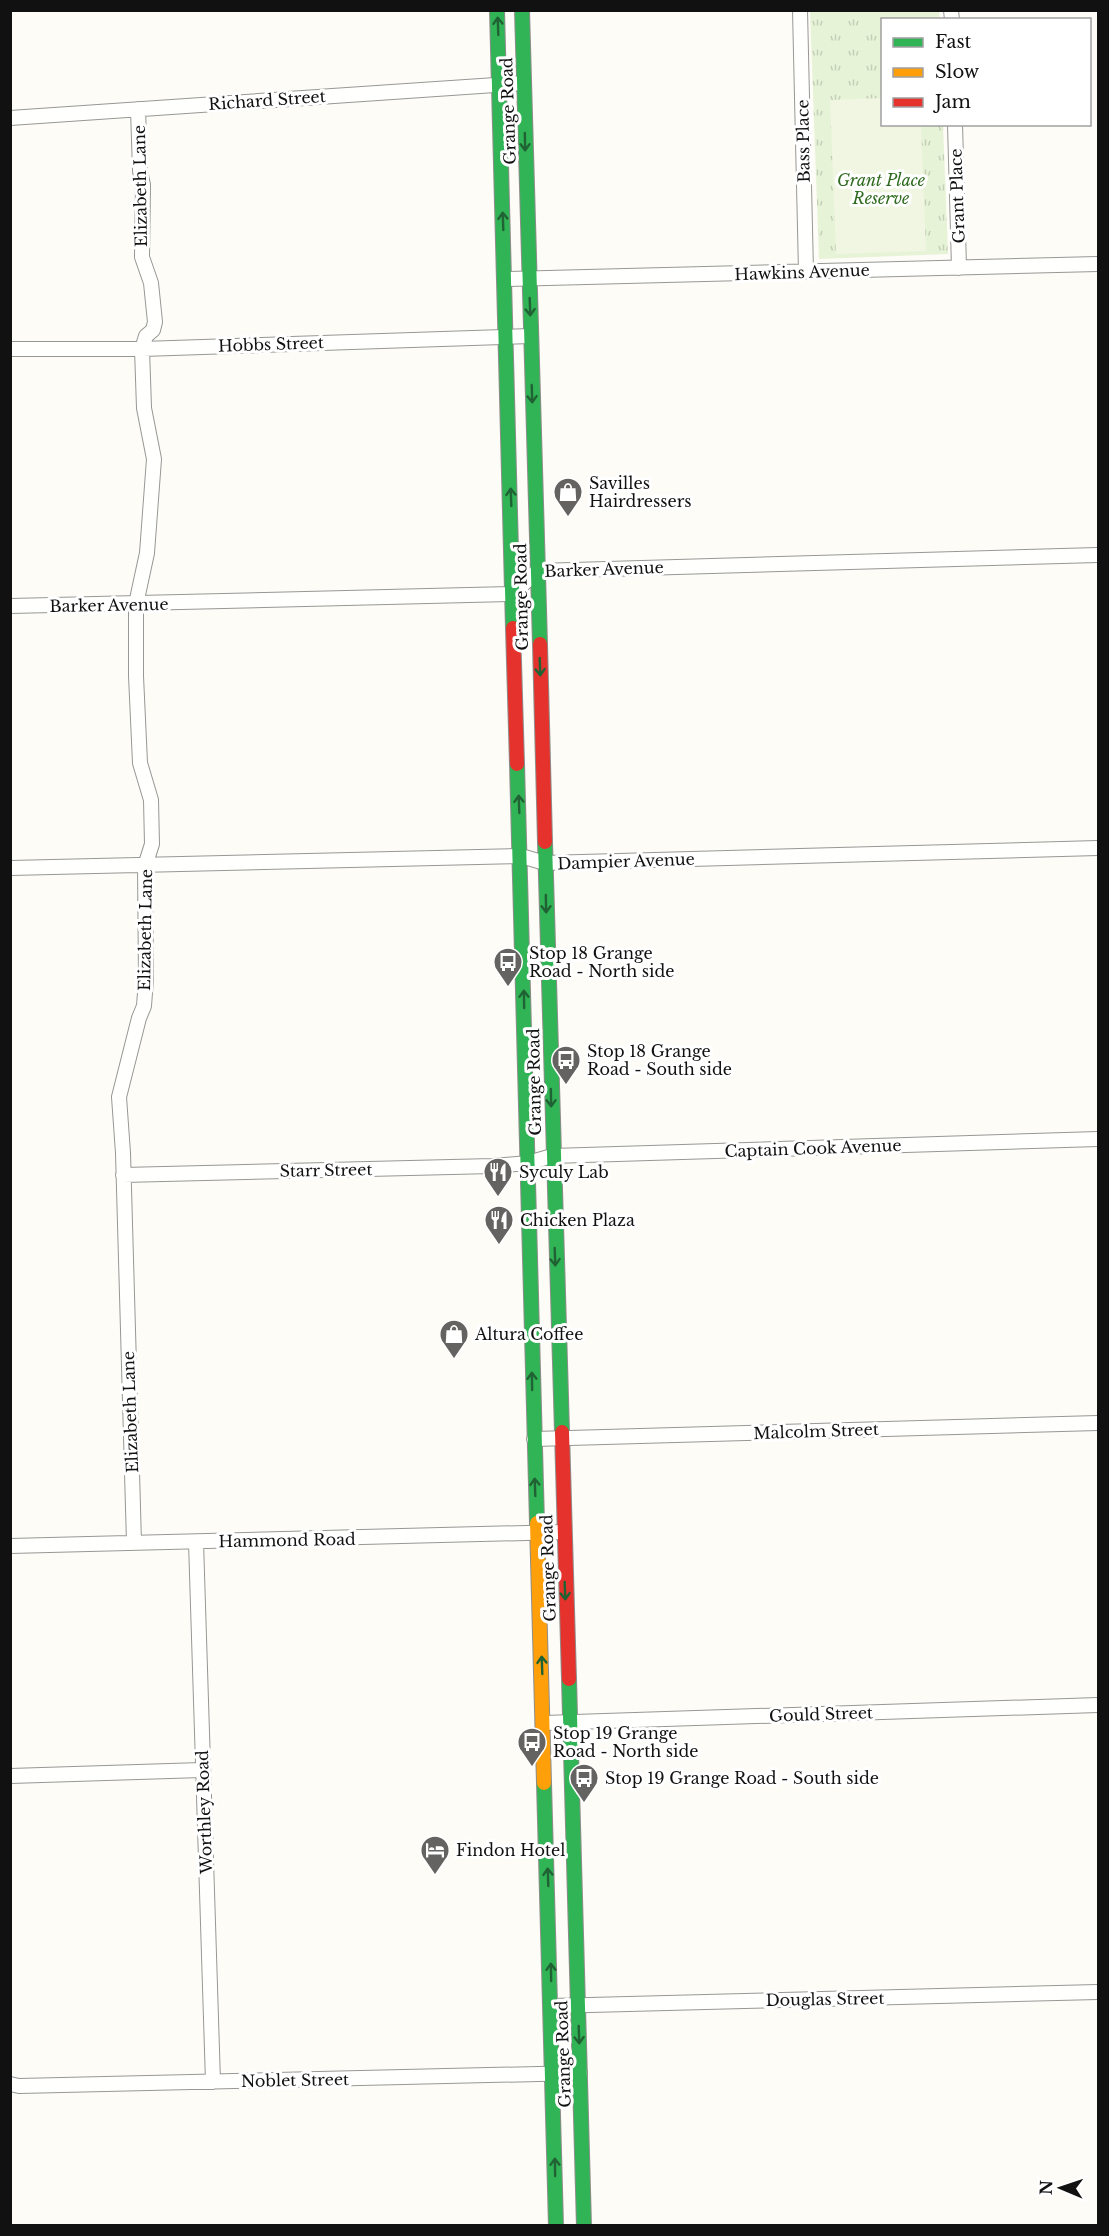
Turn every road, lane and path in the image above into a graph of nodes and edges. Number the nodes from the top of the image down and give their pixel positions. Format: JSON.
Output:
{"nodes":[{"id":1,"x":497,"y":10,"type":"edge"},
{"id":2,"x":522,"y":10,"type":"edge"},
{"id":3,"x":800,"y":10,"type":"edge"},
{"id":4,"x":524,"y":83,"type":"junction"},
{"id":5,"x":500,"y":84,"type":"junction"},
{"id":6,"x":138,"y":109,"type":"junction"},
{"id":7,"x":10,"y":118,"type":"edge"},
{"id":8,"x":955,"y":126,"type":"edge"},
{"id":9,"x":1098,"y":264,"type":"edge"},
{"id":10,"x":960,"y":268,"type":"junction"},
{"id":11,"x":806,"y":272,"type":"junction"},
{"id":12,"x":505,"y":279,"type":"junction"},
{"id":13,"x":528,"y":279,"type":"junction"},
{"id":14,"x":531,"y":336,"type":"junction"},
{"id":15,"x":507,"y":337,"type":"junction"},
{"id":16,"x":10,"y":349,"type":"edge"},
{"id":17,"x":142,"y":349,"type":"junction"},
{"id":18,"x":1098,"y":555,"type":"edge"},
{"id":19,"x":537,"y":571,"type":"junction"},
{"id":20,"x":513,"y":594,"type":"junction"},
{"id":21,"x":136,"y":604,"type":"junction"},
{"id":22,"x":10,"y":606,"type":"edge"},
{"id":23,"x":1098,"y":848,"type":"edge"},
{"id":24,"x":521,"y":856,"type":"junction"},
{"id":25,"x":545,"y":863,"type":"junction"},
{"id":26,"x":145,"y":866,"type":"junction"},
{"id":27,"x":10,"y":868,"type":"edge"},
{"id":28,"x":1098,"y":1139,"type":"edge"},
{"id":29,"x":552,"y":1156,"type":"junction"},
{"id":30,"x":528,"y":1163,"type":"junction"},
{"id":31,"x":123,"y":1175,"type":"junction"},
{"id":32,"x":1098,"y":1423,"type":"edge"},
{"id":33,"x":561,"y":1438,"type":"junction"},
{"id":34,"x":534,"y":1439,"type":"junction"},
{"id":35,"x":563,"y":1532,"type":"junction"},
{"id":36,"x":537,"y":1534,"type":"junction"},
{"id":37,"x":196,"y":1542,"type":"junction"},
{"id":38,"x":134,"y":1543,"type":"junction"},
{"id":39,"x":10,"y":1546,"type":"edge"},
{"id":40,"x":1098,"y":1705,"type":"edge"},
{"id":41,"x":570,"y":1722,"type":"junction"},
{"id":42,"x":544,"y":1723,"type":"junction"},
{"id":43,"x":202,"y":1770,"type":"junction"},
{"id":44,"x":10,"y":1776,"type":"edge"},
{"id":45,"x":1098,"y":1992,"type":"edge"},
{"id":46,"x":578,"y":2005,"type":"junction"},
{"id":47,"x":551,"y":2006,"type":"junction"},
{"id":48,"x":580,"y":2073,"type":"junction"},
{"id":49,"x":552,"y":2074,"type":"junction"},
{"id":50,"x":213,"y":2082,"type":"junction"},
{"id":51,"x":10,"y":2084,"type":"edge"},
{"id":52,"x":556,"y":2226,"type":"edge"},
{"id":53,"x":584,"y":2226,"type":"edge"}],
"edges":[{"from":5,"to":1,"type":"main road","name":"Grange Road","one_way":true},
{"from":2,"to":4,"type":"main road","name":"Grange Road"},
{"from":3,"to":11,"type":"street","name":"Bass Place"},
{"from":4,"to":5,"type":"street","name":"Richard Street"},
{"from":4,"to":13,"type":"main road","name":"Grange Road","one_way":true},
{"from":5,"to":6,"type":"street","name":"Richard Street"},
{"from":12,"to":5,"type":"main road","name":"Grange Road","one_way":true},
{"from":6,"to":7,"type":"street","name":"Richard Street"},
{"from":6,"to":17,"type":"street","name":"Elizabeth Lane"},
{"from":8,"to":10,"type":"street","name":"Grant Place"},
{"from":9,"to":10,"type":"street","name":"Hawkins Avenue"},
{"from":10,"to":11,"type":"street","name":"Hawkins Avenue"},
{"from":11,"to":13,"type":"street","name":"Hawkins Avenue"},
{"from":12,"to":13,"type":"street","name":"Hawkins Avenue"},
{"from":12,"to":15,"type":"main road","name":"Grange Road"},
{"from":13,"to":14,"type":"main road","name":"Grange Road","one_way":true},
{"from":14,"to":15,"type":"street","name":"Hobbs Street"},
{"from":14,"to":19,"type":"main road","name":"Grange Road","one_way":true},
{"from":15,"to":17,"type":"street","name":"Hobbs Street"},
{"from":20,"to":15,"type":"main road","name":"Grange Road","one_way":true},
{"from":16,"to":17,"type":"street","name":"Hobbs Street"},
{"from":17,"to":21,"type":"street","name":"Elizabeth Lane"},
{"from":18,"to":19,"type":"street","name":"Barker Avenue"},
{"from":19,"to":20,"type":"street","name":"Barker Avenue"},
{"from":19,"to":25,"type":"main road","name":"Grange Road","one_way":true},
{"from":20,"to":21,"type":"street","name":"Barker Avenue"},
{"from":24,"to":20,"type":"main road","name":"Grange Road","one_way":true},
{"from":21,"to":22,"type":"street","name":"Barker Avenue"},
{"from":21,"to":26,"type":"street","name":"Elizabeth Lane"},
{"from":23,"to":25,"type":"street","name":"Dampier Avenue"},
{"from":24,"to":25,"type":"street","name":"Dampier Avenue"},
{"from":24,"to":26,"type":"street","name":"Dampier Avenue"},
{"from":30,"to":24,"type":"main road","name":"Grange Road","one_way":true},
{"from":25,"to":29,"type":"main road","name":"Grange Road","one_way":true},
{"from":26,"to":27,"type":"street","name":"Dampier Avenue"},
{"from":26,"to":31,"type":"street","name":"Elizabeth Lane"},
{"from":28,"to":29,"type":"street","name":"Captain Cook Avenue"},
{"from":29,"to":30,"type":"street","name":"Captain Cook Avenue"},
{"from":29,"to":33,"type":"main road","name":"Grange Road","one_way":true},
{"from":30,"to":31,"type":"street","name":"Starr Street"},
{"from":34,"to":30,"type":"main road","name":"Grange Road","one_way":true},
{"from":31,"to":38,"type":"street","name":"Elizabeth Lane"},
{"from":32,"to":33,"type":"street","name":"Malcolm Street"},
{"from":33,"to":34,"type":"street","name":"Malcolm Street"},
{"from":33,"to":35,"type":"main road","name":"Grange Road"},
{"from":36,"to":34,"type":"main road","name":"Grange Road","one_way":true},
{"from":35,"to":36,"type":"street","name":"Hammond Road"},
{"from":35,"to":41,"type":"main road","name":"Grange Road","one_way":true},
{"from":36,"to":37,"type":"street","name":"Hammond Road"},
{"from":42,"to":36,"type":"main road","name":"Grange Road","one_way":true},
{"from":37,"to":38,"type":"street","name":"Hammond Road"},
{"from":37,"to":43,"type":"street","name":"Worthley Road"},
{"from":38,"to":39,"type":"street","name":"Hammond Road"},
{"from":40,"to":41,"type":"street","name":"Gould Street"},
{"from":41,"to":42,"type":"street","name":"Gould Street"},
{"from":41,"to":46,"type":"main road","name":"Grange Road"},
{"from":47,"to":42,"type":"main road","name":"Grange Road","one_way":true},
{"from":43,"to":44,"type":"street"},
{"from":43,"to":50,"type":"street","name":"Worthley Road"},
{"from":45,"to":46,"type":"street","name":"Douglas Street"},
{"from":46,"to":47,"type":"street","name":"Douglas Street"},
{"from":46,"to":48,"type":"main road","name":"Grange Road","one_way":true},
{"from":47,"to":49,"type":"main road","name":"Grange Road"},
{"from":48,"to":49,"type":"street","name":"Noblet Street"},
{"from":48,"to":53,"type":"main road","name":"Grange Road"},
{"from":49,"to":50,"type":"street","name":"Noblet Street"},
{"from":52,"to":49,"type":"main road","name":"Grange Road","one_way":true},
{"from":50,"to":51,"type":"street","name":"Noblet Street"}]}
